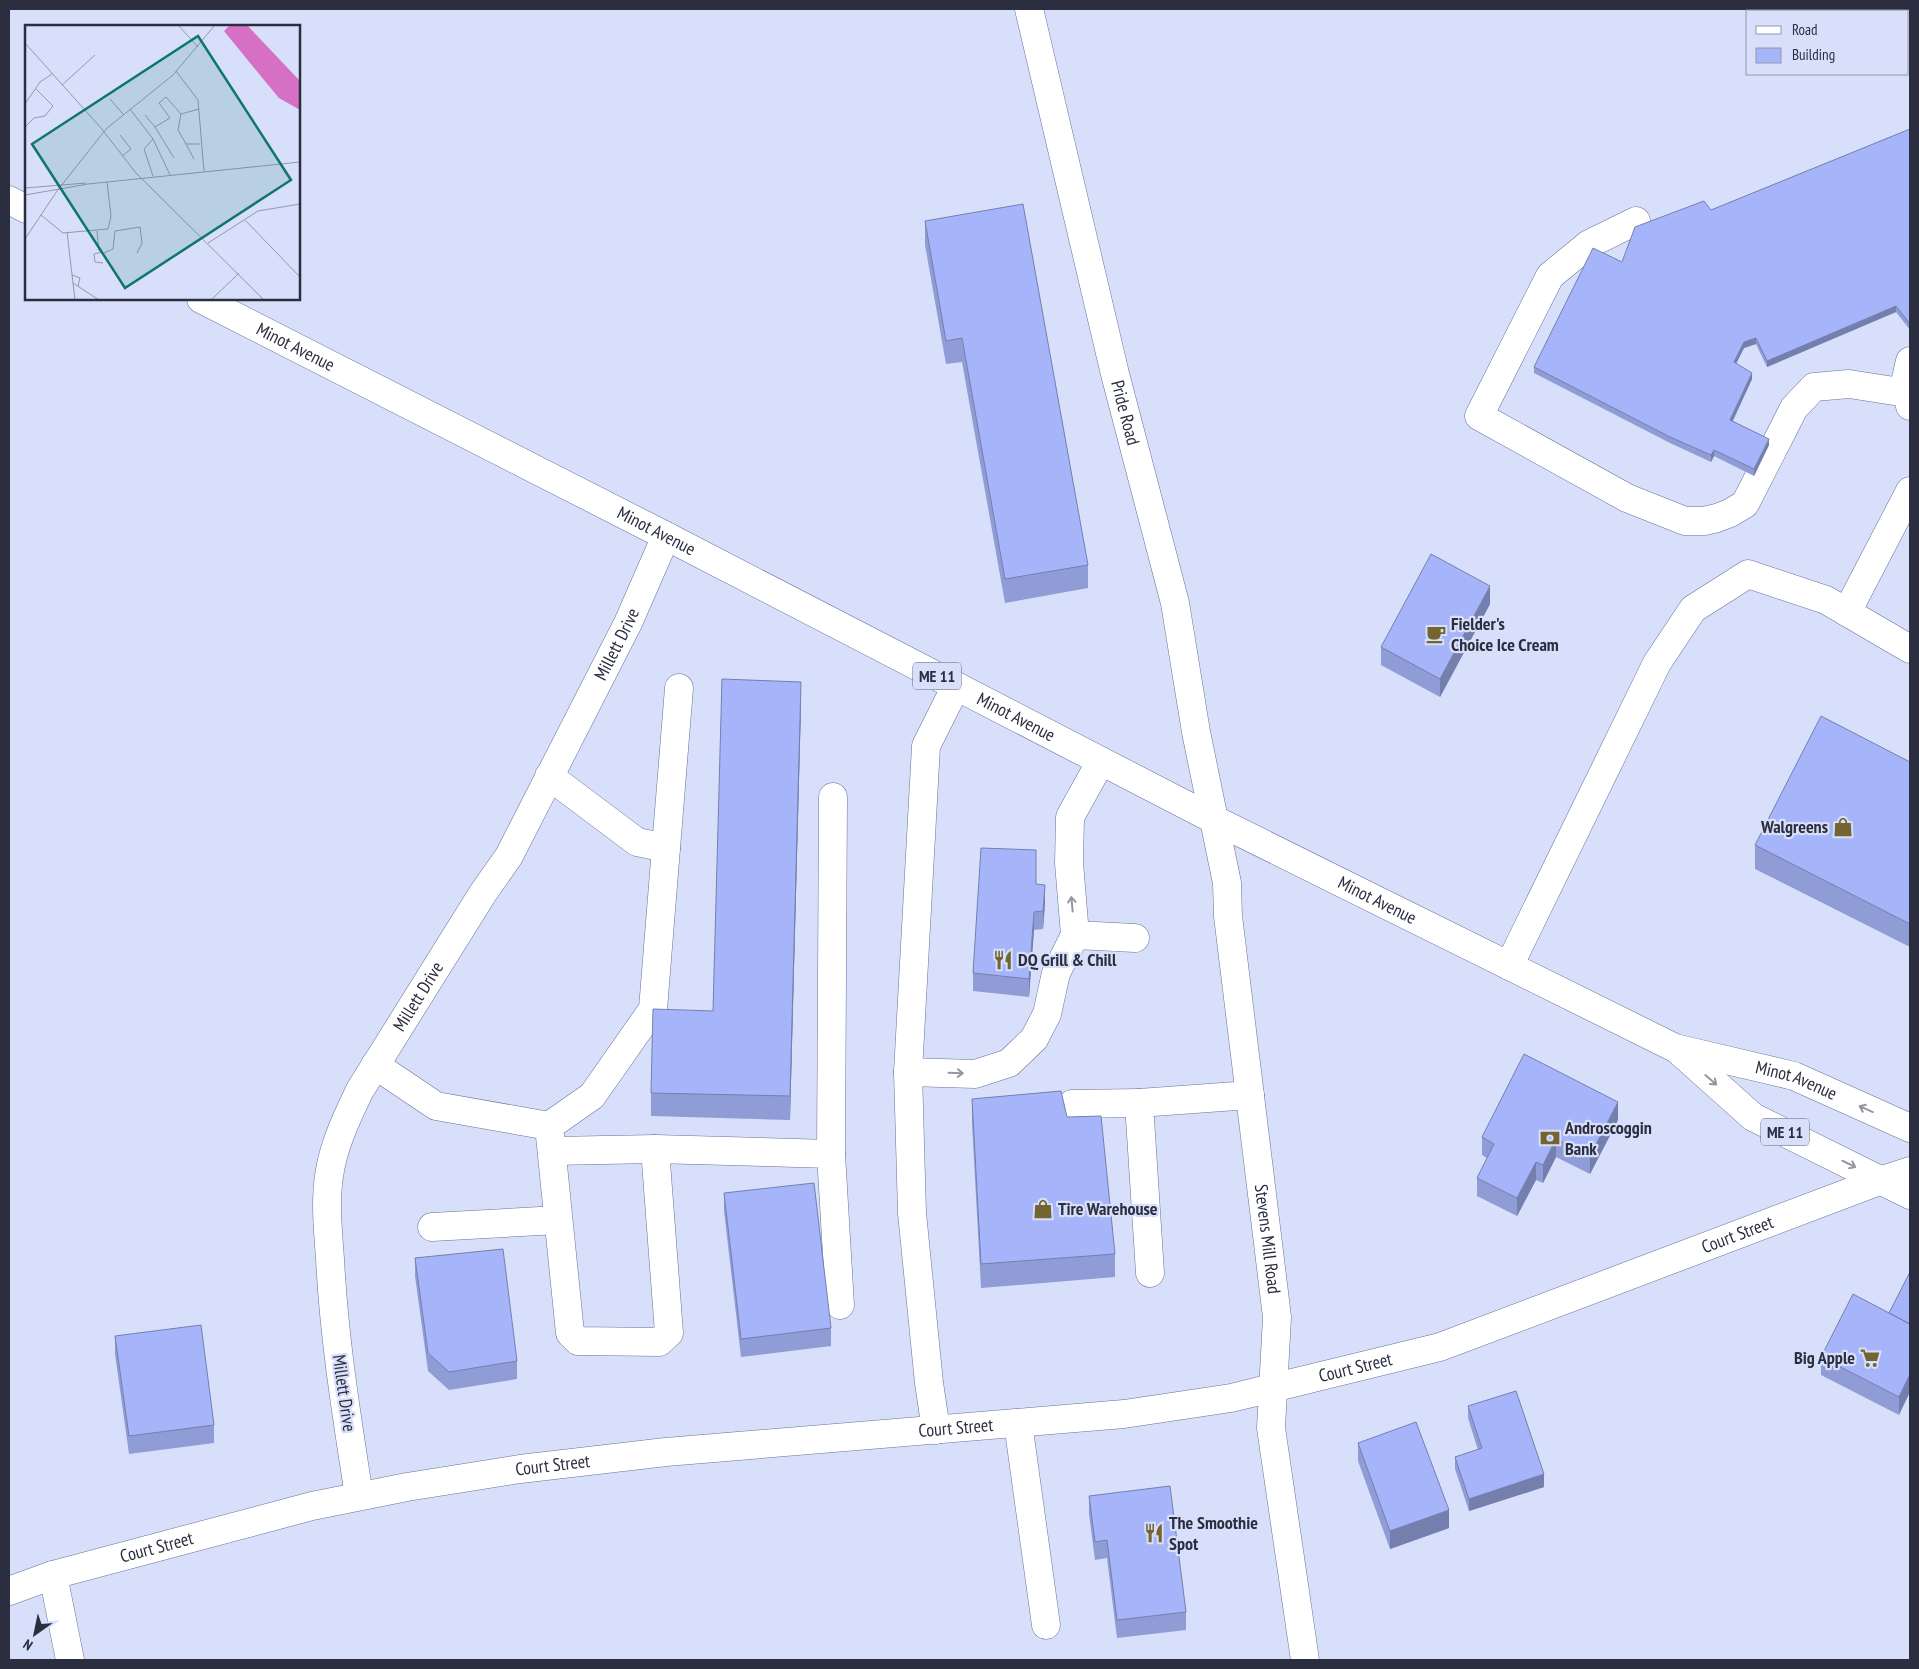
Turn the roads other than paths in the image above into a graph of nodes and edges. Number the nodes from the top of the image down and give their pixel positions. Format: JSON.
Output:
{"nodes":[{"id":1,"x":1029,"y":9,"type":"edge"},
{"id":2,"x":9,"y":200,"type":"edge"},
{"id":3,"x":25,"y":208,"type":"edge"},
{"id":4,"x":1636,"y":220,"type":"dead end"},
{"id":5,"x":203,"y":300,"type":"edge"},
{"id":6,"x":1910,"y":361,"type":"edge"},
{"id":7,"x":1909,"y":400,"type":"edge"},
{"id":8,"x":1910,"y":491,"type":"edge"},
{"id":9,"x":666,"y":536,"type":"junction"},
{"id":10,"x":1847,"y":612,"type":"junction"},
{"id":11,"x":1910,"y":649,"type":"edge"},
{"id":12,"x":956,"y":686,"type":"junction"},
{"id":13,"x":679,"y":688,"type":"dead end"},
{"id":14,"x":1101,"y":761,"type":"junction"},
{"id":15,"x":549,"y":776,"type":"junction"},
{"id":16,"x":833,"y":797,"type":"dead end"},
{"id":17,"x":1213,"y":819,"type":"junction"},
{"id":18,"x":666,"y":848,"type":"junction"},
{"id":19,"x":1075,"y":935,"type":"junction"},
{"id":20,"x":1135,"y":938,"type":"dead end"},
{"id":21,"x":1509,"y":966,"type":"junction"},
{"id":22,"x":1675,"y":1048,"type":"junction"},
{"id":23,"x":375,"y":1065,"type":"junction"},
{"id":24,"x":908,"y":1072,"type":"junction"},
{"id":25,"x":1250,"y":1095,"type":"junction"},
{"id":26,"x":1139,"y":1103,"type":"junction"},
{"id":27,"x":1072,"y":1104,"type":"dead end"},
{"id":28,"x":1910,"y":1128,"type":"edge"},
{"id":29,"x":551,"y":1139,"type":"junction"},
{"id":30,"x":656,"y":1150,"type":"junction"},
{"id":31,"x":831,"y":1154,"type":"junction"},
{"id":32,"x":1910,"y":1171,"type":"edge"},
{"id":33,"x":1882,"y":1180,"type":"junction"},
{"id":34,"x":1910,"y":1195,"type":"edge"},
{"id":35,"x":558,"y":1220,"type":"junction"},
{"id":36,"x":432,"y":1227,"type":"dead end"},
{"id":37,"x":1150,"y":1273,"type":"dead end"},
{"id":38,"x":840,"y":1305,"type":"dead end"},
{"id":39,"x":1273,"y":1388,"type":"junction"},
{"id":40,"x":1018,"y":1423,"type":"junction"},
{"id":41,"x":936,"y":1430,"type":"junction"},
{"id":42,"x":360,"y":1496,"type":"junction"},
{"id":43,"x":53,"y":1575,"type":"junction"},
{"id":44,"x":9,"y":1591,"type":"edge"},
{"id":45,"x":1046,"y":1625,"type":"dead end"},
{"id":46,"x":70,"y":1660,"type":"edge"},
{"id":47,"x":1305,"y":1660,"type":"edge"}],
"edges":[{"from":1,"to":17,"type":"main road","name":"Pride Road"},
{"from":2,"to":3,"type":"main road"},
{"from":4,"to":7,"type":"main road"},
{"from":5,"to":9,"type":"main road","name":"Minot Avenue","number":"ME 11"},
{"from":6,"to":7,"type":"main road"},
{"from":8,"to":10,"type":"main road"},
{"from":9,"to":12,"type":"main road","name":"Minot Avenue","number":"ME 11"},
{"from":9,"to":15,"type":"main road","name":"Millett Drive"},
{"from":10,"to":11,"type":"main road"},
{"from":10,"to":21,"type":"main road"},
{"from":12,"to":14,"type":"main road","name":"Minot Avenue","number":"ME 11"},
{"from":12,"to":24,"type":"main road"},
{"from":13,"to":18,"type":"main road"},
{"from":14,"to":17,"type":"main road","name":"Minot Avenue","number":"ME 11"},
{"from":19,"to":14,"type":"main road","one_way":true},
{"from":15,"to":18,"type":"main road"},
{"from":15,"to":23,"type":"main road","name":"Millett Drive"},
{"from":16,"to":31,"type":"main road"},
{"from":17,"to":21,"type":"main road","name":"Minot Avenue","number":"ME 11"},
{"from":17,"to":25,"type":"main road","name":"Stevens Mill Road"},
{"from":18,"to":29,"type":"main road"},
{"from":19,"to":20,"type":"main road"},
{"from":24,"to":19,"type":"main road","one_way":true},
{"from":21,"to":22,"type":"main road","name":"Minot Avenue","number":"ME 11"},
{"from":28,"to":22,"type":"main road","name":"Minot Avenue","number":"ME 11","one_way":true},
{"from":22,"to":33,"type":"main road","name":"Minot Avenue","number":"ME 11","one_way":true},
{"from":23,"to":29,"type":"main road"},
{"from":23,"to":42,"type":"main road","name":"Millett Drive"},
{"from":24,"to":41,"type":"main road"},
{"from":25,"to":26,"type":"main road"},
{"from":25,"to":39,"type":"main road","name":"Stevens Mill Road"},
{"from":26,"to":27,"type":"main road"},
{"from":26,"to":37,"type":"main road"},
{"from":29,"to":30,"type":"main road"},
{"from":29,"to":35,"type":"main road"},
{"from":30,"to":31,"type":"main road"},
{"from":30,"to":35,"type":"main road"},
{"from":31,"to":38,"type":"main road"},
{"from":32,"to":33,"type":"main road","name":"Court Street"},
{"from":33,"to":34,"type":"main road","name":"Minot Avenue","number":"ME 11"},
{"from":33,"to":39,"type":"main road","name":"Court Street"},
{"from":35,"to":36,"type":"main road"},
{"from":39,"to":40,"type":"main road","name":"Court Street"},
{"from":39,"to":47,"type":"main road","name":"Stevens Mill Road"},
{"from":40,"to":41,"type":"main road","name":"Court Street"},
{"from":40,"to":45,"type":"main road"},
{"from":41,"to":42,"type":"main road","name":"Court Street"},
{"from":42,"to":43,"type":"main road","name":"Court Street"},
{"from":43,"to":44,"type":"main road","name":"Court Street"},
{"from":43,"to":46,"type":"main road"}]}
